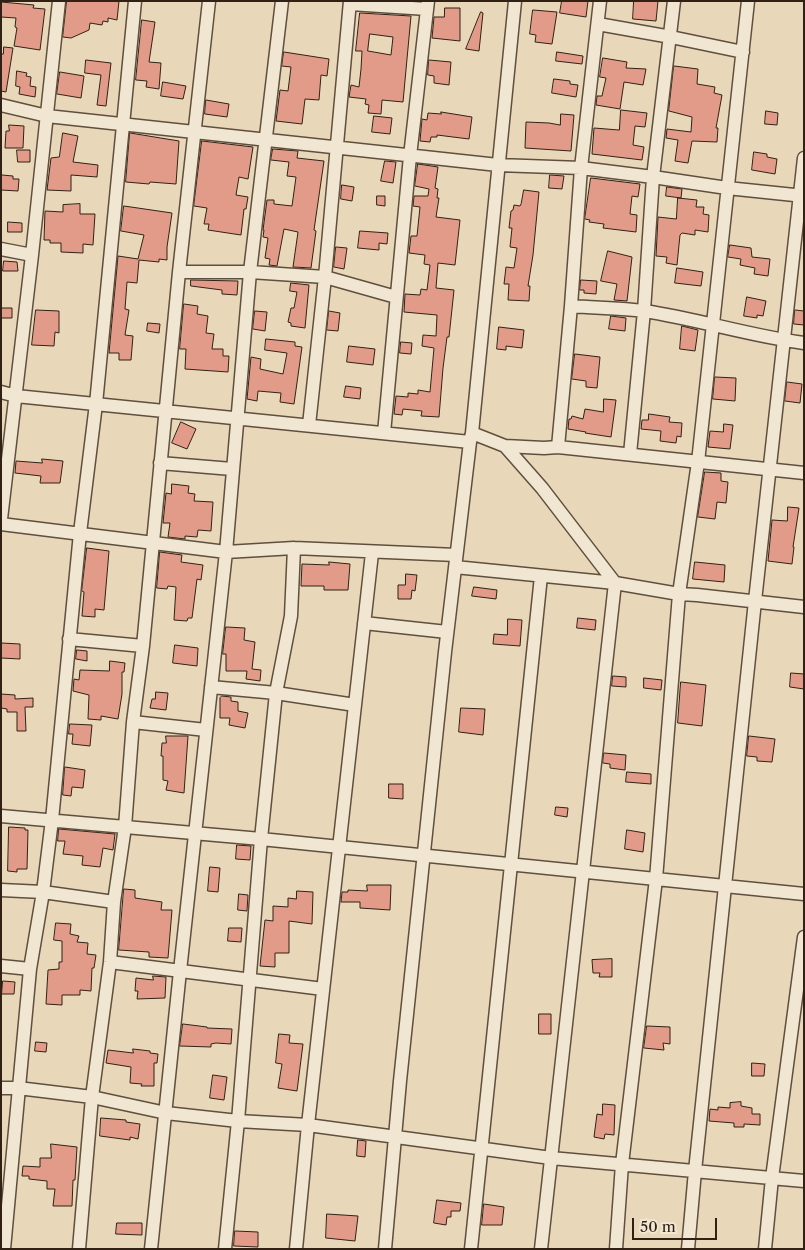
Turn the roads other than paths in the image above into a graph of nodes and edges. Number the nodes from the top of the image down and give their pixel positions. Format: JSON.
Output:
{"nodes":[{"id":1,"x":59,"y":1,"type":"edge"},
{"id":2,"x":134,"y":1,"type":"edge"},
{"id":3,"x":209,"y":1,"type":"edge"},
{"id":4,"x":282,"y":1,"type":"edge"},
{"id":5,"x":515,"y":1,"type":"edge"},
{"id":6,"x":600,"y":1,"type":"edge"},
{"id":7,"x":674,"y":1,"type":"edge"},
{"id":8,"x":748,"y":1,"type":"edge"},
{"id":9,"x":350,"y":3,"type":"edge"},
{"id":10,"x":427,"y":5,"type":"edge"},
{"id":11,"x":598,"y":24,"type":"junction"},
{"id":12,"x":671,"y":37,"type":"junction"},
{"id":13,"x":743,"y":52,"type":"junction"},
{"id":14,"x":1,"y":105,"type":"edge"},
{"id":15,"x":47,"y":116,"type":"junction"},
{"id":16,"x":122,"y":124,"type":"junction"},
{"id":17,"x":194,"y":132,"type":"junction"},
{"id":18,"x":265,"y":140,"type":"junction"},
{"id":19,"x":337,"y":148,"type":"junction"},
{"id":20,"x":410,"y":156,"type":"junction"},
{"id":21,"x":804,"y":158,"type":"edge"},
{"id":22,"x":498,"y":165,"type":"junction"},
{"id":23,"x":581,"y":168,"type":"junction"},
{"id":24,"x":653,"y":177,"type":"junction"},
{"id":25,"x":727,"y":188,"type":"junction"},
{"id":26,"x":802,"y":196,"type":"edge"},
{"id":27,"x":1,"y":249,"type":"edge"},
{"id":28,"x":32,"y":255,"type":"junction"},
{"id":29,"x":178,"y":272,"type":"junction"},
{"id":30,"x":250,"y":272,"type":"junction"},
{"id":31,"x":325,"y":277,"type":"junction"},
{"id":32,"x":396,"y":297,"type":"junction"},
{"id":33,"x":571,"y":306,"type":"junction"},
{"id":34,"x":644,"y":311,"type":"junction"},
{"id":35,"x":712,"y":324,"type":"junction"},
{"id":36,"x":784,"y":340,"type":"junction"},
{"id":37,"x":804,"y":343,"type":"edge"},
{"id":38,"x":1,"y":392,"type":"edge"},
{"id":39,"x":16,"y":396,"type":"junction"},
{"id":40,"x":96,"y":404,"type":"junction"},
{"id":41,"x":164,"y":411,"type":"junction"},
{"id":42,"x":237,"y":418,"type":"junction"},
{"id":43,"x":309,"y":426,"type":"junction"},
{"id":44,"x":384,"y":433,"type":"junction"},
{"id":45,"x":471,"y":438,"type":"junction"},
{"id":46,"x":506,"y":446,"type":"junction"},
{"id":47,"x":558,"y":447,"type":"junction"},
{"id":48,"x":630,"y":454,"type":"junction"},
{"id":49,"x":698,"y":462,"type":"junction"},
{"id":50,"x":160,"y":463,"type":"junction"},
{"id":51,"x":232,"y":469,"type":"junction"},
{"id":52,"x":769,"y":469,"type":"junction"},
{"id":53,"x":804,"y":473,"type":"edge"},
{"id":54,"x":1,"y":519,"type":"edge"},
{"id":55,"x":1,"y":524,"type":"edge"},
{"id":56,"x":80,"y":533,"type":"junction"},
{"id":57,"x":153,"y":542,"type":"junction"},
{"id":58,"x":294,"y":548,"type":"junction"},
{"id":59,"x":226,"y":552,"type":"junction"},
{"id":60,"x":372,"y":553,"type":"junction"},
{"id":61,"x":456,"y":561,"type":"junction"},
{"id":62,"x":541,"y":576,"type":"junction"},
{"id":63,"x":615,"y":583,"type":"junction"},
{"id":64,"x":679,"y":594,"type":"junction"},
{"id":65,"x":755,"y":601,"type":"junction"},
{"id":66,"x":804,"y":607,"type":"edge"},
{"id":67,"x":364,"y":623,"type":"junction"},
{"id":68,"x":447,"y":632,"type":"junction"},
{"id":69,"x":69,"y":639,"type":"junction"},
{"id":70,"x":143,"y":646,"type":"junction"},
{"id":71,"x":211,"y":687,"type":"junction"},
{"id":72,"x":276,"y":693,"type":"junction"},
{"id":73,"x":355,"y":706,"type":"junction"},
{"id":74,"x":134,"y":722,"type":"junction"},
{"id":75,"x":206,"y":730,"type":"junction"},
{"id":76,"x":1,"y":816,"type":"edge"},
{"id":77,"x":52,"y":820,"type":"junction"},
{"id":78,"x":125,"y":827,"type":"junction"},
{"id":79,"x":195,"y":834,"type":"junction"},
{"id":80,"x":261,"y":839,"type":"junction"},
{"id":81,"x":339,"y":848,"type":"junction"},
{"id":82,"x":424,"y":856,"type":"junction"},
{"id":83,"x":511,"y":864,"type":"junction"},
{"id":84,"x":583,"y":872,"type":"junction"},
{"id":85,"x":656,"y":879,"type":"junction"},
{"id":86,"x":726,"y":886,"type":"junction"},
{"id":87,"x":1,"y":890,"type":"edge"},
{"id":88,"x":43,"y":892,"type":"junction"},
{"id":89,"x":804,"y":894,"type":"edge"},
{"id":90,"x":114,"y":902,"type":"junction"},
{"id":91,"x":804,"y":937,"type":"edge"},
{"id":92,"x":110,"y":962,"type":"junction"},
{"id":93,"x":1,"y":966,"type":"edge"},
{"id":94,"x":30,"y":969,"type":"junction"},
{"id":95,"x":180,"y":970,"type":"junction"},
{"id":96,"x":251,"y":980,"type":"junction"},
{"id":97,"x":323,"y":989,"type":"junction"},
{"id":98,"x":1,"y":1088,"type":"edge"},
{"id":99,"x":18,"y":1088,"type":"junction"},
{"id":100,"x":92,"y":1097,"type":"junction"},
{"id":101,"x":166,"y":1112,"type":"junction"},
{"id":102,"x":238,"y":1121,"type":"junction"},
{"id":103,"x":308,"y":1126,"type":"junction"},
{"id":104,"x":396,"y":1136,"type":"junction"},
{"id":105,"x":481,"y":1150,"type":"junction"},
{"id":106,"x":551,"y":1158,"type":"junction"},
{"id":107,"x":622,"y":1164,"type":"junction"},
{"id":108,"x":695,"y":1171,"type":"junction"},
{"id":109,"x":772,"y":1178,"type":"junction"},
{"id":110,"x":804,"y":1182,"type":"edge"},
{"id":111,"x":4,"y":1225,"type":"edge"},
{"id":112,"x":4,"y":1249,"type":"edge"},
{"id":113,"x":79,"y":1249,"type":"edge"},
{"id":114,"x":151,"y":1249,"type":"edge"},
{"id":115,"x":225,"y":1249,"type":"edge"},
{"id":116,"x":296,"y":1249,"type":"edge"},
{"id":117,"x":385,"y":1249,"type":"edge"},
{"id":118,"x":471,"y":1249,"type":"edge"},
{"id":119,"x":541,"y":1249,"type":"edge"},
{"id":120,"x":616,"y":1249,"type":"edge"},
{"id":121,"x":688,"y":1249,"type":"edge"},
{"id":122,"x":765,"y":1249,"type":"edge"}],
"edges":[{"from":1,"to":15,"type":"street"},
{"from":2,"to":16,"type":"street"},
{"from":3,"to":17,"type":"street"},
{"from":4,"to":18,"type":"street"},
{"from":5,"to":22,"type":"street"},
{"from":6,"to":11,"type":"street"},
{"from":7,"to":12,"type":"street"},
{"from":8,"to":13,"type":"street"},
{"from":9,"to":10,"type":"street"},
{"from":9,"to":19,"type":"street"},
{"from":10,"to":20,"type":"street"},
{"from":11,"to":12,"type":"street"},
{"from":11,"to":23,"type":"street"},
{"from":12,"to":13,"type":"street"},
{"from":12,"to":24,"type":"street"},
{"from":13,"to":25,"type":"street"},
{"from":14,"to":15,"type":"street"},
{"from":15,"to":16,"type":"street"},
{"from":15,"to":28,"type":"street"},
{"from":16,"to":17,"type":"street"},
{"from":16,"to":40,"type":"street"},
{"from":17,"to":18,"type":"street"},
{"from":17,"to":29,"type":"street"},
{"from":18,"to":19,"type":"street"},
{"from":18,"to":30,"type":"street"},
{"from":19,"to":20,"type":"street"},
{"from":19,"to":31,"type":"street"},
{"from":20,"to":22,"type":"street"},
{"from":20,"to":32,"type":"street"},
{"from":21,"to":26,"type":"street"},
{"from":22,"to":23,"type":"street"},
{"from":22,"to":45,"type":"street"},
{"from":23,"to":24,"type":"street"},
{"from":23,"to":33,"type":"street"},
{"from":24,"to":25,"type":"street"},
{"from":24,"to":34,"type":"street"},
{"from":25,"to":26,"type":"street"},
{"from":25,"to":35,"type":"street"},
{"from":26,"to":36,"type":"street"},
{"from":27,"to":28,"type":"street"},
{"from":28,"to":39,"type":"street"},
{"from":29,"to":30,"type":"street"},
{"from":29,"to":41,"type":"street"},
{"from":30,"to":31,"type":"street"},
{"from":30,"to":42,"type":"street"},
{"from":31,"to":32,"type":"street"},
{"from":31,"to":43,"type":"street"},
{"from":32,"to":44,"type":"street"},
{"from":33,"to":34,"type":"street"},
{"from":33,"to":47,"type":"street"},
{"from":34,"to":35,"type":"street"},
{"from":34,"to":48,"type":"street"},
{"from":35,"to":36,"type":"street"},
{"from":35,"to":49,"type":"street"},
{"from":36,"to":37,"type":"street"},
{"from":36,"to":52,"type":"street"},
{"from":38,"to":39,"type":"street"},
{"from":39,"to":40,"type":"street"},
{"from":39,"to":54,"type":"street"},
{"from":40,"to":41,"type":"street"},
{"from":40,"to":56,"type":"street"},
{"from":41,"to":42,"type":"street"},
{"from":41,"to":50,"type":"street"},
{"from":42,"to":43,"type":"street"},
{"from":42,"to":51,"type":"street"},
{"from":43,"to":44,"type":"street"},
{"from":44,"to":45,"type":"street"},
{"from":45,"to":46,"type":"street"},
{"from":45,"to":61,"type":"street"},
{"from":46,"to":47,"type":"street"},
{"from":46,"to":63,"type":"street"},
{"from":47,"to":48,"type":"street"},
{"from":48,"to":49,"type":"street"},
{"from":49,"to":52,"type":"street"},
{"from":49,"to":64,"type":"street"},
{"from":50,"to":51,"type":"street"},
{"from":50,"to":57,"type":"street"},
{"from":51,"to":59,"type":"street"},
{"from":52,"to":53,"type":"street"},
{"from":52,"to":65,"type":"street"},
{"from":55,"to":56,"type":"street"},
{"from":56,"to":57,"type":"street"},
{"from":56,"to":69,"type":"street"},
{"from":57,"to":59,"type":"street"},
{"from":57,"to":70,"type":"street"},
{"from":58,"to":59,"type":"street"},
{"from":58,"to":60,"type":"street"},
{"from":58,"to":72,"type":"street"},
{"from":59,"to":71,"type":"street"},
{"from":60,"to":61,"type":"street"},
{"from":60,"to":67,"type":"street"},
{"from":61,"to":62,"type":"street"},
{"from":61,"to":68,"type":"street"},
{"from":62,"to":63,"type":"street"},
{"from":62,"to":83,"type":"street"},
{"from":63,"to":64,"type":"street"},
{"from":63,"to":84,"type":"street"},
{"from":64,"to":65,"type":"street"},
{"from":64,"to":85,"type":"street"},
{"from":65,"to":66,"type":"street"},
{"from":65,"to":86,"type":"street"},
{"from":67,"to":68,"type":"street"},
{"from":67,"to":73,"type":"street"},
{"from":68,"to":82,"type":"street"},
{"from":69,"to":70,"type":"street"},
{"from":69,"to":77,"type":"street"},
{"from":70,"to":74,"type":"street"},
{"from":71,"to":72,"type":"street"},
{"from":71,"to":75,"type":"street"},
{"from":72,"to":73,"type":"street"},
{"from":72,"to":80,"type":"street"},
{"from":73,"to":81,"type":"street"},
{"from":74,"to":75,"type":"street"},
{"from":74,"to":78,"type":"street"},
{"from":75,"to":79,"type":"street"},
{"from":76,"to":77,"type":"street"},
{"from":77,"to":78,"type":"street"},
{"from":77,"to":88,"type":"street"},
{"from":78,"to":79,"type":"street"},
{"from":78,"to":90,"type":"street"},
{"from":79,"to":80,"type":"street"},
{"from":79,"to":95,"type":"street"},
{"from":80,"to":81,"type":"street"},
{"from":80,"to":96,"type":"street"},
{"from":81,"to":82,"type":"street"},
{"from":81,"to":97,"type":"street"},
{"from":82,"to":83,"type":"street"},
{"from":82,"to":104,"type":"street"},
{"from":83,"to":84,"type":"street"},
{"from":83,"to":105,"type":"street"},
{"from":84,"to":85,"type":"street"},
{"from":84,"to":106,"type":"street"},
{"from":85,"to":86,"type":"street"},
{"from":85,"to":107,"type":"street"},
{"from":86,"to":89,"type":"street"},
{"from":86,"to":108,"type":"street"},
{"from":87,"to":88,"type":"street"},
{"from":88,"to":90,"type":"street"},
{"from":88,"to":94,"type":"street"},
{"from":90,"to":92,"type":"street"},
{"from":91,"to":109,"type":"street"},
{"from":92,"to":95,"type":"street"},
{"from":92,"to":100,"type":"street"},
{"from":93,"to":94,"type":"street"},
{"from":94,"to":99,"type":"street"},
{"from":95,"to":96,"type":"street"},
{"from":95,"to":101,"type":"street"},
{"from":96,"to":97,"type":"street"},
{"from":96,"to":102,"type":"street"},
{"from":97,"to":103,"type":"street"},
{"from":98,"to":99,"type":"street"},
{"from":99,"to":100,"type":"street"},
{"from":99,"to":111,"type":"street"},
{"from":100,"to":101,"type":"street"},
{"from":100,"to":113,"type":"street"},
{"from":101,"to":102,"type":"street"},
{"from":101,"to":114,"type":"street"},
{"from":102,"to":103,"type":"street"},
{"from":102,"to":115,"type":"street"},
{"from":103,"to":104,"type":"street"},
{"from":103,"to":116,"type":"street"},
{"from":104,"to":105,"type":"street"},
{"from":104,"to":117,"type":"street"},
{"from":105,"to":106,"type":"street"},
{"from":105,"to":118,"type":"street"},
{"from":106,"to":107,"type":"street"},
{"from":106,"to":119,"type":"street"},
{"from":107,"to":108,"type":"street"},
{"from":107,"to":120,"type":"street"},
{"from":108,"to":109,"type":"street"},
{"from":108,"to":121,"type":"street"},
{"from":109,"to":110,"type":"street"},
{"from":109,"to":122,"type":"street"},
{"from":111,"to":112,"type":"street"}]}
